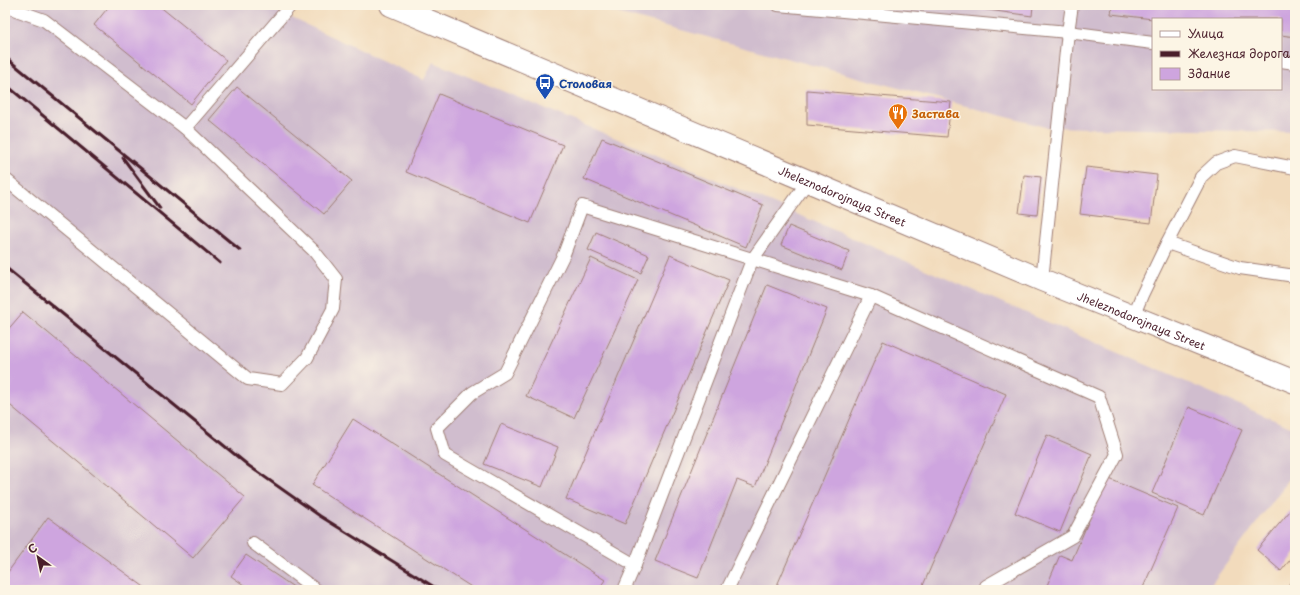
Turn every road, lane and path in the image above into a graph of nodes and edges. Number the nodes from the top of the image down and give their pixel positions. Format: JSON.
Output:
{"nodes":[{"id":1,"x":291,"y":5,"type":"edge"},
{"id":2,"x":391,"y":5,"type":"edge"},
{"id":3,"x":778,"y":5,"type":"edge"},
{"id":4,"x":1072,"y":5,"type":"edge"},
{"id":5,"x":5,"y":6,"type":"edge"},
{"id":6,"x":1068,"y":32,"type":"junction"},
{"id":7,"x":1152,"y":43,"type":"edge"},
{"id":8,"x":1282,"y":61,"type":"edge"},
{"id":9,"x":1295,"y":63,"type":"edge"},
{"id":10,"x":185,"y":128,"type":"junction"},
{"id":11,"x":1295,"y":168,"type":"edge"},
{"id":12,"x":5,"y":179,"type":"edge"},
{"id":13,"x":808,"y":181,"type":"junction"},
{"id":14,"x":1167,"y":243,"type":"junction"},
{"id":15,"x":752,"y":260,"type":"junction"},
{"id":16,"x":1295,"y":276,"type":"edge"},
{"id":17,"x":1042,"y":280,"type":"junction"},
{"id":18,"x":871,"y":296,"type":"junction"},
{"id":19,"x":1133,"y":317,"type":"junction"},
{"id":20,"x":1295,"y":382,"type":"edge"},
{"id":21,"x":253,"y":543,"type":"dead end"},
{"id":22,"x":635,"y":565,"type":"junction"},
{"id":23,"x":1295,"y":577,"type":"edge"},
{"id":24,"x":986,"y":586,"type":"dead end"},
{"id":25,"x":626,"y":589,"type":"edge"},
{"id":26,"x":316,"y":590,"type":"edge"},
{"id":27,"x":727,"y":590,"type":"edge"},
{"id":28,"x":1286,"y":590,"type":"edge"}],
"edges":[{"from":1,"to":10,"type":"lane"},
{"from":2,"to":13,"type":"street","name":"Jheleznodorojnaya Street"},
{"from":3,"to":6,"type":"lane"},
{"from":4,"to":6,"type":"lane"},
{"from":5,"to":10,"type":"lane"},
{"from":6,"to":7,"type":"lane"},
{"from":6,"to":17,"type":"lane"},
{"from":8,"to":9,"type":"lane"},
{"from":10,"to":12,"type":"lane"},
{"from":11,"to":14,"type":"lane"},
{"from":13,"to":15,"type":"lane"},
{"from":13,"to":17,"type":"street","name":"Jheleznodorojnaya Street"},
{"from":14,"to":16,"type":"lane"},
{"from":14,"to":19,"type":"lane"},
{"from":15,"to":18,"type":"lane"},
{"from":15,"to":22,"type":"lane"},
{"from":15,"to":22,"type":"lane"},
{"from":17,"to":19,"type":"street","name":"Jheleznodorojnaya Street"},
{"from":18,"to":24,"type":"lane"},
{"from":18,"to":27,"type":"lane"},
{"from":19,"to":20,"type":"street","name":"Jheleznodorojnaya Street"},
{"from":21,"to":26,"type":"lane"},
{"from":22,"to":25,"type":"lane"},
{"from":23,"to":28,"type":"path"}]}
